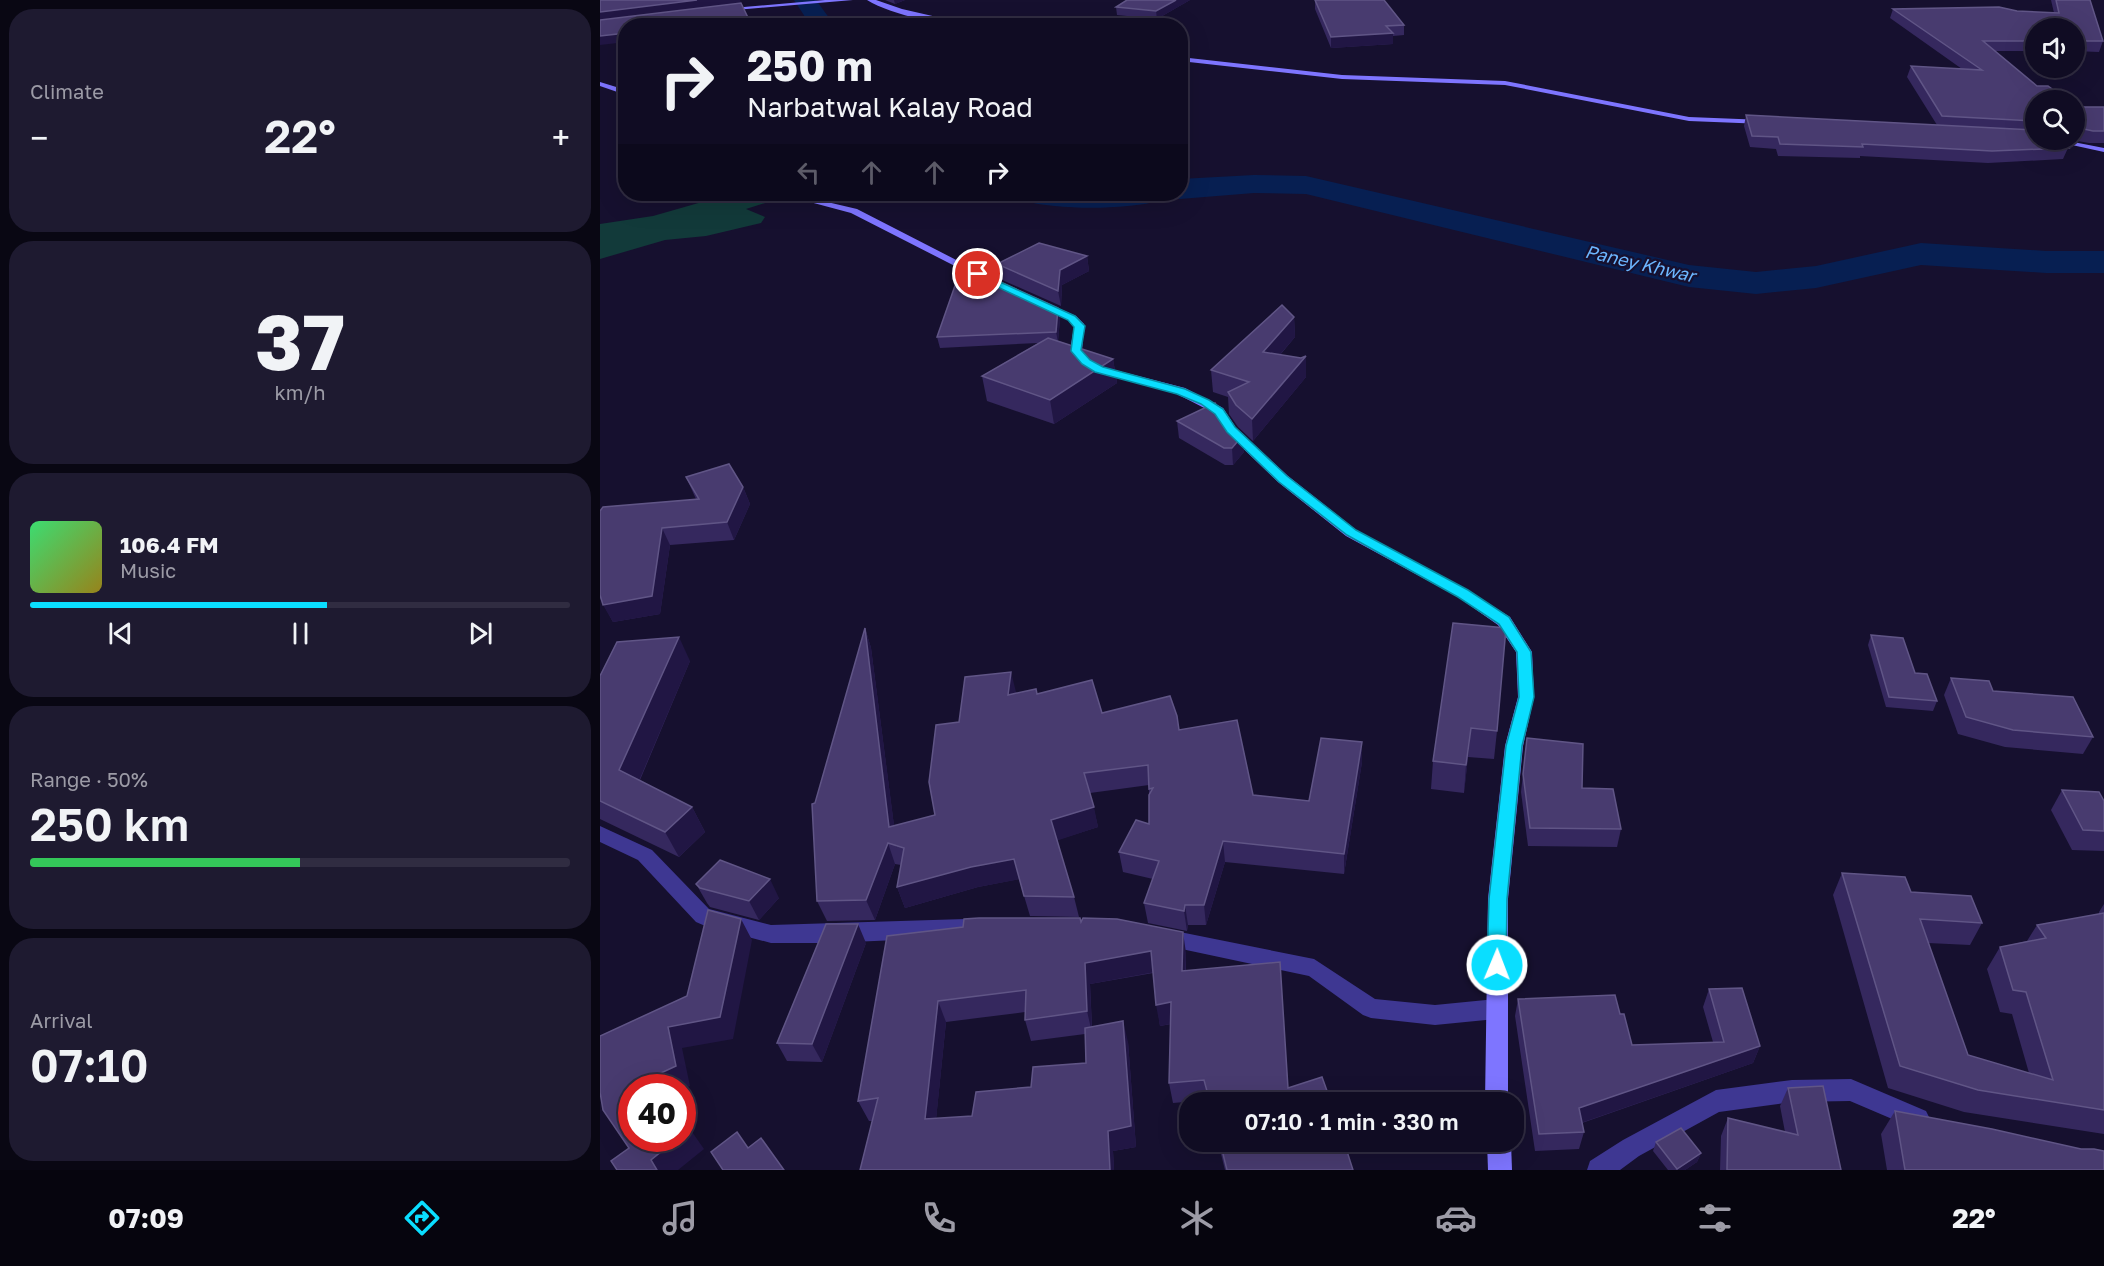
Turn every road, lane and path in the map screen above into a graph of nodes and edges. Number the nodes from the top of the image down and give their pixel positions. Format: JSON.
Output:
{"nodes":[{"id":1,"x":849,"y":0,"type":"edge"},
{"id":2,"x":870,"y":0,"type":"edge"},
{"id":3,"x":829,"y":1,"type":"edge"},
{"id":4,"x":712,"y":10,"type":"edge"},
{"id":5,"x":936,"y":18,"type":"edge"},
{"id":6,"x":1188,"y":60,"type":"edge"},
{"id":7,"x":600,"y":84,"type":"edge"},
{"id":8,"x":618,"y":90,"type":"edge"},
{"id":9,"x":1770,"y":123,"type":"edge"},
{"id":10,"x":2085,"y":146,"type":"edge"},
{"id":11,"x":2104,"y":150,"type":"edge"},
{"id":12,"x":813,"y":201,"type":"edge"},
{"id":13,"x":1010,"y":290,"type":"edge"},
{"id":14,"x":1030,"y":299,"type":"edge"},
{"id":15,"x":600,"y":833,"type":"edge"},
{"id":16,"x":990,"y":927,"type":"edge"},
{"id":17,"x":1144,"y":934,"type":"edge"},
{"id":18,"x":1496,"y":1009,"type":"junction"},
{"id":19,"x":1497,"y":1092,"type":"edge"},
{"id":20,"x":1944,"y":1128,"type":"edge"},
{"id":21,"x":1499,"y":1152,"type":"edge"},
{"id":22,"x":1500,"y":1170,"type":"edge"},
{"id":23,"x":1599,"y":1170,"type":"edge"}],
"edges":[{"from":1,"to":3,"type":"street"},
{"from":2,"to":5,"type":"street"},
{"from":3,"to":4,"type":"street"},
{"from":6,"to":9,"type":"street"},
{"from":7,"to":8,"type":"street"},
{"from":10,"to":11,"type":"street"},
{"from":12,"to":13,"type":"street"},
{"from":14,"to":18,"type":"street"},
{"from":15,"to":16,"type":"street"},
{"from":17,"to":18,"type":"street"},
{"from":18,"to":19,"type":"street"},
{"from":20,"to":23,"type":"street"},
{"from":21,"to":22,"type":"street"}]}
